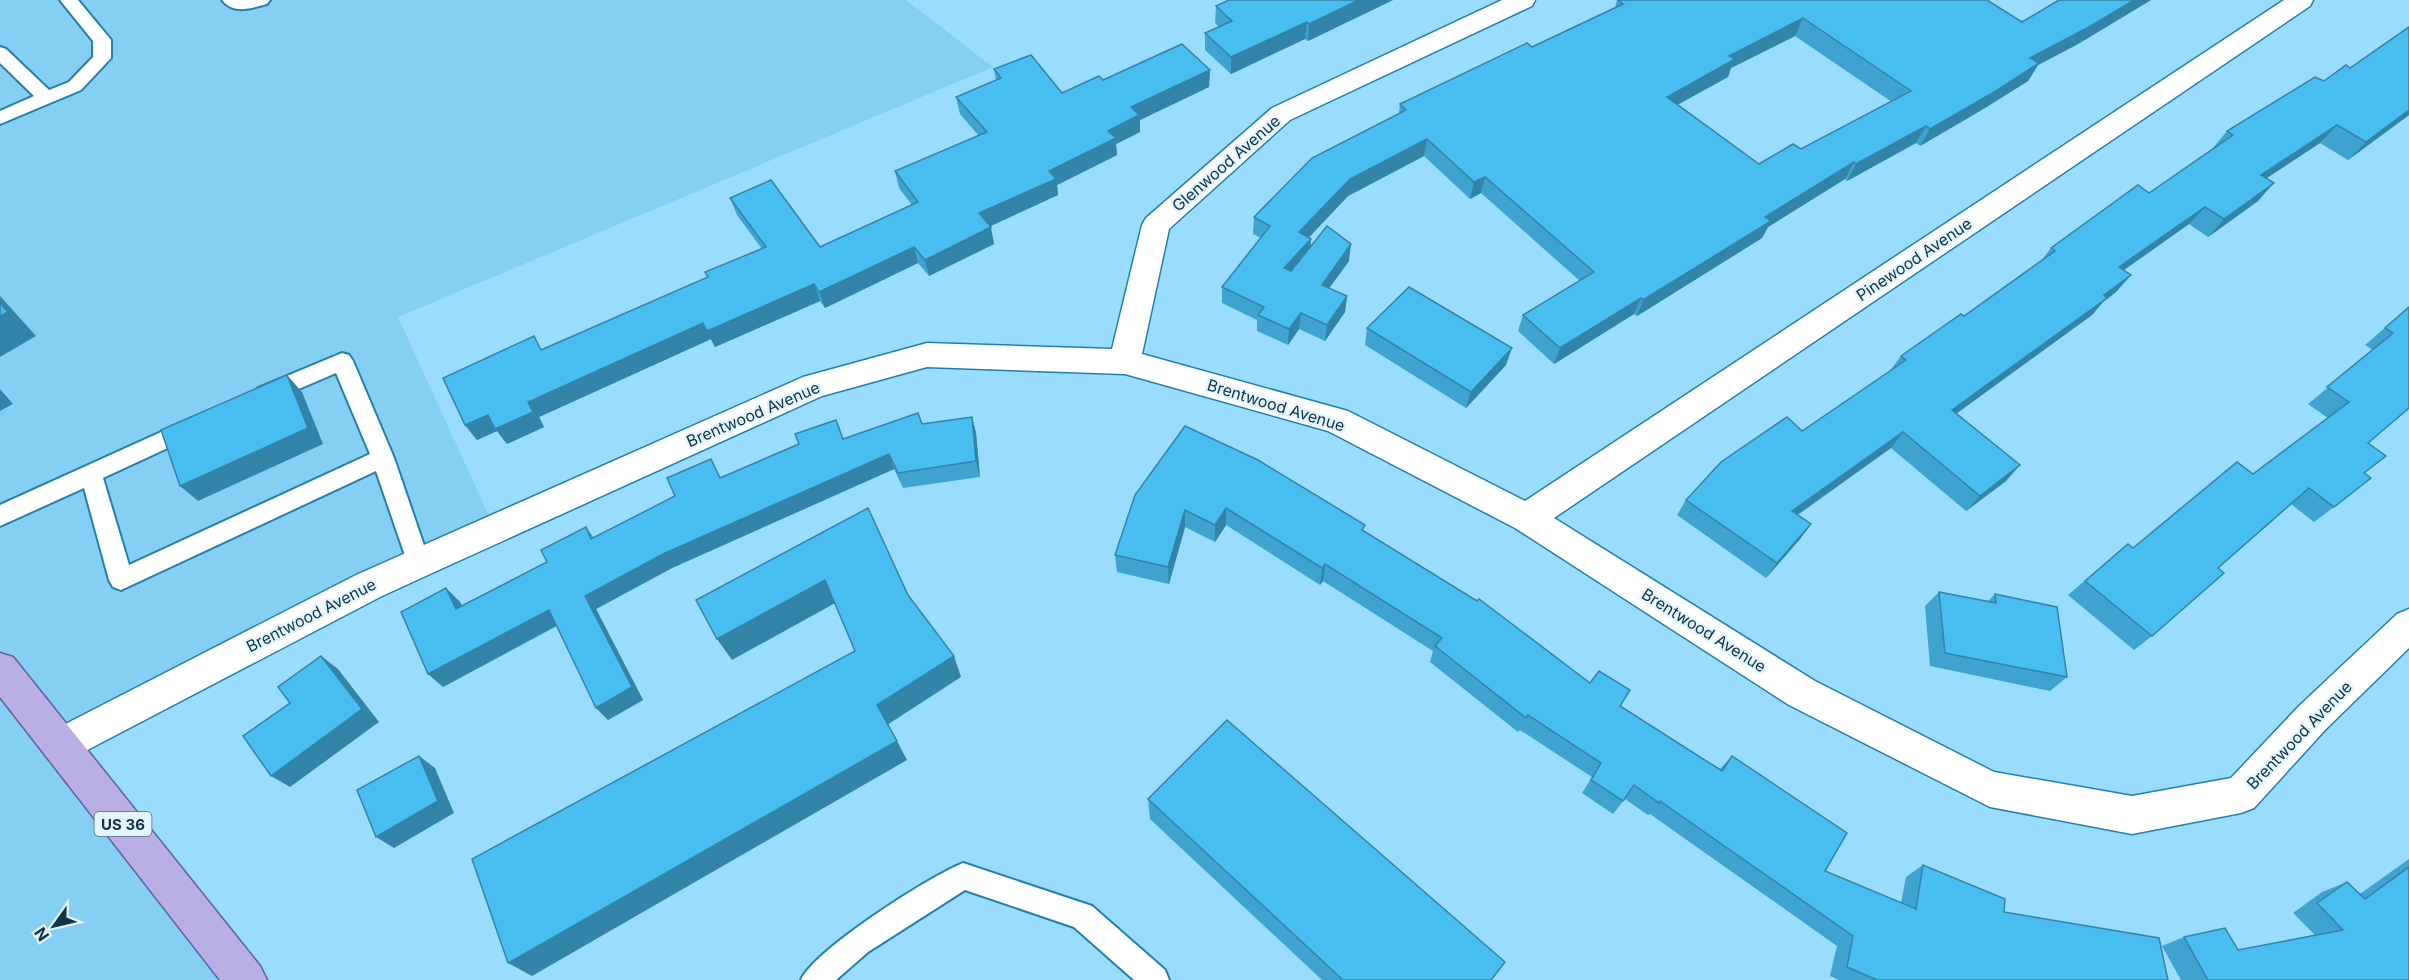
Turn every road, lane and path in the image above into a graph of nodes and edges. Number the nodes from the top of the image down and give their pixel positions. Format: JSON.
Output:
{"nodes":[{"id":1,"x":69,"y":0,"type":"edge"},
{"id":2,"x":231,"y":0,"type":"edge"},
{"id":3,"x":261,"y":0,"type":"edge"},
{"id":4,"x":1523,"y":0,"type":"edge"},
{"id":5,"x":2301,"y":0,"type":"edge"},
{"id":6,"x":0,"y":53,"type":"edge"},
{"id":7,"x":47,"y":98,"type":"junction"},
{"id":8,"x":0,"y":118,"type":"edge"},
{"id":9,"x":1125,"y":362,"type":"junction"},
{"id":10,"x":250,"y":400,"type":"edge"},
{"id":11,"x":208,"y":419,"type":"edge"},
{"id":12,"x":383,"y":458,"type":"junction"},
{"id":13,"x":91,"y":474,"type":"junction"},
{"id":14,"x":0,"y":516,"type":"edge"},
{"id":15,"x":1527,"y":518,"type":"junction"},
{"id":16,"x":418,"y":563,"type":"junction"},
{"id":17,"x":2409,"y":625,"type":"edge"},
{"id":18,"x":0,"y":669,"type":"edge"},
{"id":19,"x":61,"y":745,"type":"junction"},
{"id":20,"x":246,"y":980,"type":"edge"},
{"id":21,"x":815,"y":980,"type":"edge"},
{"id":22,"x":1155,"y":980,"type":"edge"}],
"edges":[{"from":1,"to":7,"type":"lane"},
{"from":2,"to":3,"type":"lane"},
{"from":4,"to":9,"type":"street","name":"Glenwood Avenue"},
{"from":5,"to":15,"type":"street","name":"Pinewood Avenue"},
{"from":6,"to":7,"type":"lane"},
{"from":7,"to":8,"type":"lane"},
{"from":9,"to":15,"type":"street","name":"Brentwood Avenue"},
{"from":9,"to":16,"type":"street","name":"Brentwood Avenue"},
{"from":10,"to":12,"type":"lane"},
{"from":11,"to":13,"type":"lane"},
{"from":12,"to":13,"type":"lane"},
{"from":12,"to":16,"type":"lane"},
{"from":13,"to":14,"type":"lane"},
{"from":15,"to":17,"type":"street","name":"Brentwood Avenue"},
{"from":16,"to":19,"type":"street","name":"Brentwood Avenue"},
{"from":18,"to":19,"type":"main road","number":"US 36"},
{"from":19,"to":20,"type":"main road","number":"US 36"},
{"from":21,"to":22,"type":"lane"}]}
